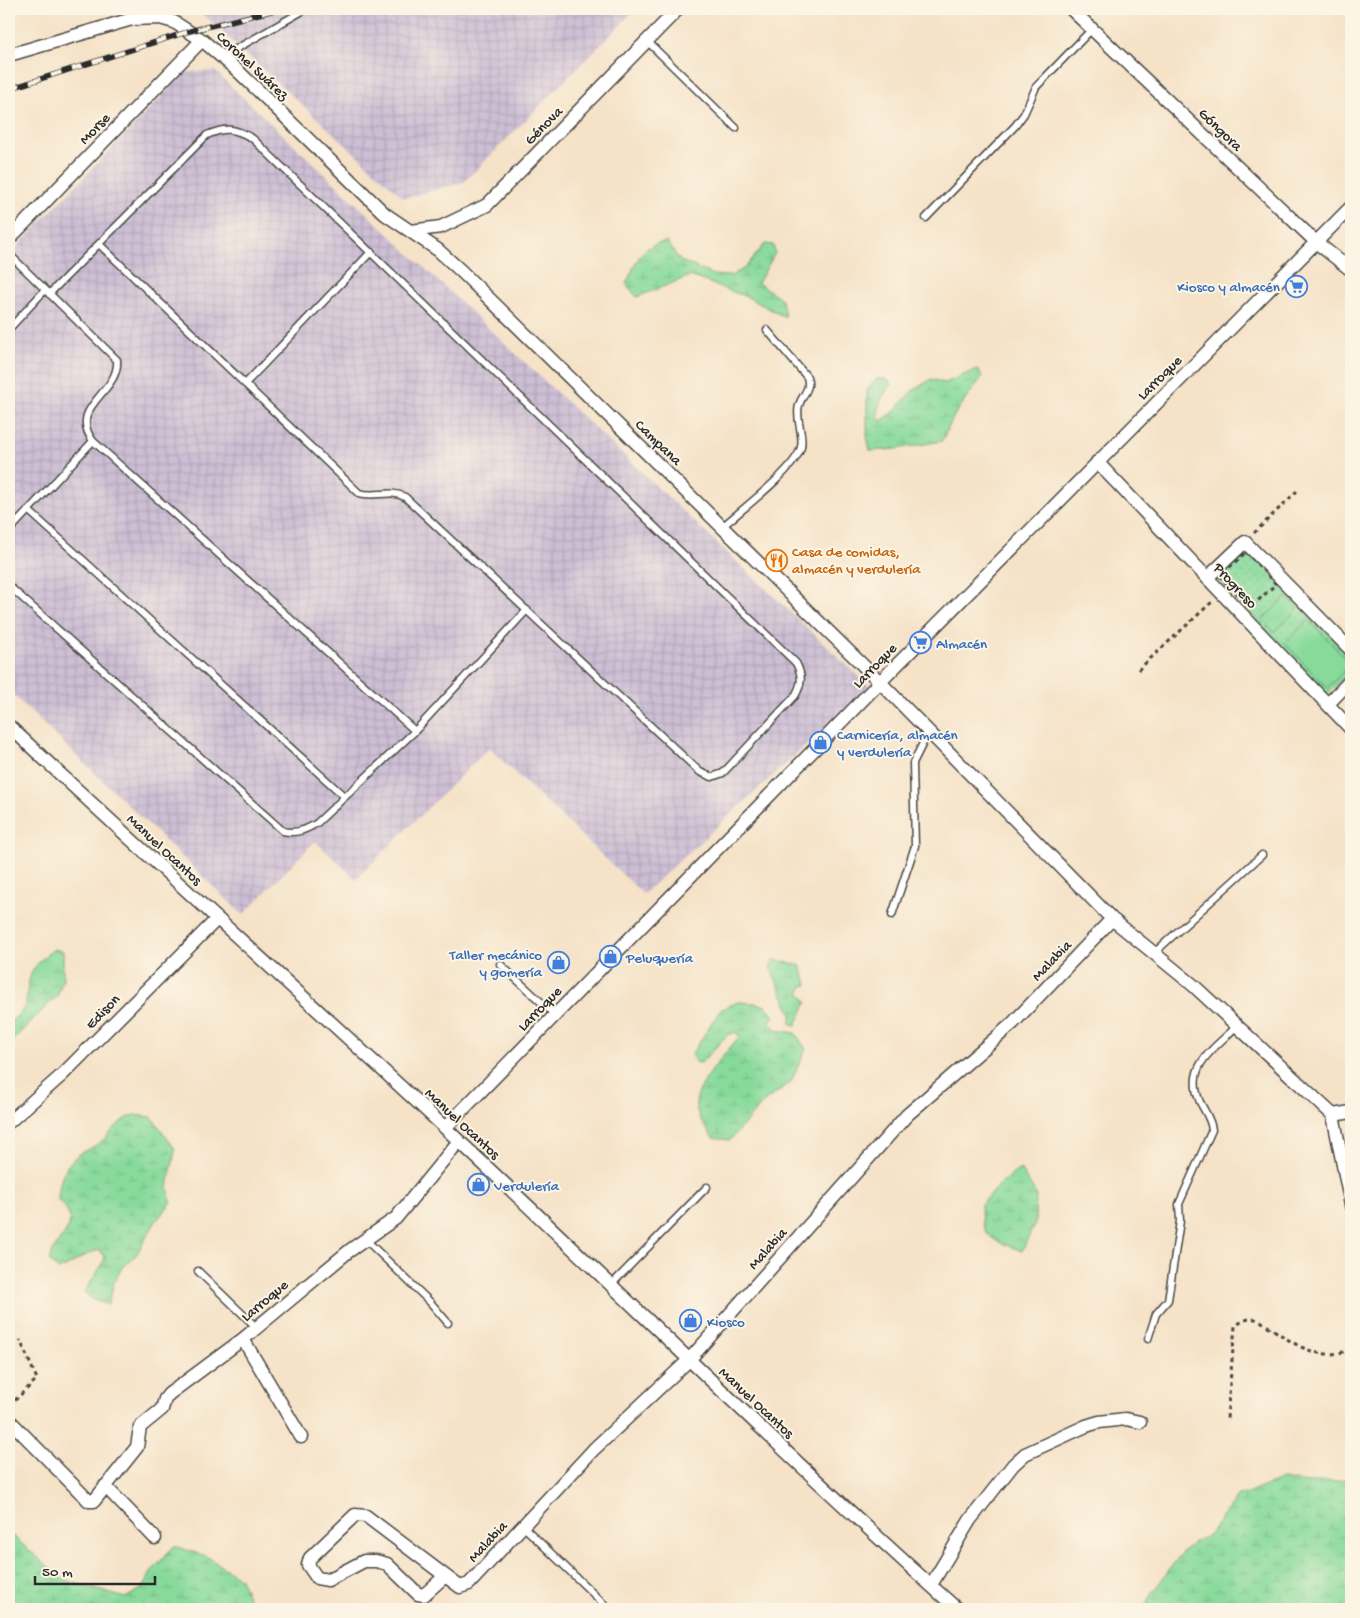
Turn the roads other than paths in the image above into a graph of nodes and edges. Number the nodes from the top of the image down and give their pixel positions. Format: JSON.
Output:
{"nodes":[{"id":1,"x":306,"y":9,"type":"edge"},
{"id":2,"x":678,"y":9,"type":"edge"},
{"id":3,"x":1071,"y":9,"type":"edge"},
{"id":4,"x":1092,"y":29,"type":"junction"},
{"id":5,"x":202,"y":40,"type":"junction"},
{"id":6,"x":647,"y":41,"type":"junction"},
{"id":7,"x":9,"y":55,"type":"edge"},
{"id":8,"x":222,"y":57,"type":"junction"},
{"id":9,"x":736,"y":128,"type":"dead end"},
{"id":10,"x":1351,"y":207,"type":"edge"},
{"id":11,"x":926,"y":218,"type":"dead end"},
{"id":12,"x":411,"y":231,"type":"junction"},
{"id":13,"x":9,"y":239,"type":"edge"},
{"id":14,"x":1316,"y":242,"type":"junction"},
{"id":15,"x":99,"y":244,"type":"junction"},
{"id":16,"x":370,"y":252,"type":"junction"},
{"id":17,"x":9,"y":254,"type":"edge"},
{"id":18,"x":1351,"y":270,"type":"edge"},
{"id":19,"x":47,"y":292,"type":"junction"},
{"id":20,"x":9,"y":329,"type":"edge"},
{"id":21,"x":767,"y":330,"type":"dead end"},
{"id":22,"x":245,"y":384,"type":"junction"},
{"id":23,"x":93,"y":441,"type":"junction"},
{"id":24,"x":1097,"y":462,"type":"junction"},
{"id":25,"x":28,"y":510,"type":"junction"},
{"id":26,"x":722,"y":527,"type":"junction"},
{"id":27,"x":9,"y":531,"type":"edge"},
{"id":28,"x":1207,"y":578,"type":"junction"},
{"id":29,"x":9,"y":586,"type":"edge"},
{"id":30,"x":527,"y":610,"type":"junction"},
{"id":31,"x":1351,"y":650,"type":"edge"},
{"id":32,"x":1351,"y":680,"type":"edge"},
{"id":33,"x":880,"y":682,"type":"junction"},
{"id":34,"x":1328,"y":704,"type":"junction"},
{"id":35,"x":1351,"y":729,"type":"edge"},
{"id":36,"x":10,"y":730,"type":"edge"},
{"id":37,"x":415,"y":731,"type":"junction"},
{"id":38,"x":929,"y":731,"type":"junction"},
{"id":39,"x":345,"y":797,"type":"junction"},
{"id":40,"x":1262,"y":855,"type":"dead end"},
{"id":41,"x":892,"y":915,"type":"dead end"},
{"id":42,"x":1112,"y":919,"type":"junction"},
{"id":43,"x":216,"y":920,"type":"junction"},
{"id":44,"x":1154,"y":953,"type":"junction"},
{"id":45,"x":500,"y":964,"type":"dead end"},
{"id":46,"x":555,"y":1015,"type":"junction"},
{"id":47,"x":1236,"y":1026,"type":"junction"},
{"id":48,"x":1351,"y":1112,"type":"edge"},
{"id":49,"x":1333,"y":1115,"type":"junction"},
{"id":50,"x":9,"y":1122,"type":"edge"},
{"id":51,"x":445,"y":1128,"type":"junction"},
{"id":52,"x":459,"y":1141,"type":"junction"},
{"id":53,"x":708,"y":1187,"type":"dead end"},
{"id":54,"x":1351,"y":1205,"type":"edge"},
{"id":55,"x":365,"y":1239,"type":"junction"},
{"id":56,"x":198,"y":1271,"type":"dead end"},
{"id":57,"x":611,"y":1285,"type":"junction"},
{"id":58,"x":448,"y":1323,"type":"dead end"},
{"id":59,"x":256,"y":1327,"type":"junction"},
{"id":60,"x":243,"y":1339,"type":"junction"},
{"id":61,"x":1148,"y":1339,"type":"dead end"},
{"id":62,"x":689,"y":1360,"type":"junction"},
{"id":63,"x":9,"y":1420,"type":"edge"},
{"id":64,"x":1140,"y":1422,"type":"dead end"},
{"id":65,"x":301,"y":1436,"type":"dead end"},
{"id":66,"x":105,"y":1486,"type":"junction"},
{"id":67,"x":523,"y":1526,"type":"junction"},
{"id":68,"x":155,"y":1538,"type":"dead end"},
{"id":69,"x":446,"y":1576,"type":"junction"},
{"id":70,"x":931,"y":1585,"type":"junction"},
{"id":71,"x":609,"y":1609,"type":"edge"},
{"id":72,"x":957,"y":1609,"type":"edge"}],
"edges":[{"from":1,"to":8,"type":"lane"},
{"from":2,"to":6,"type":"street","name":"Génova"},
{"from":3,"to":4,"type":"street","name":"Góngora"},
{"from":4,"to":11,"type":"lane"},
{"from":4,"to":14,"type":"street","name":"Góngora"},
{"from":5,"to":7,"type":"street","name":"Coronel Suárez"},
{"from":5,"to":8,"type":"street","name":"Coronel Suárez"},
{"from":5,"to":13,"type":"street","name":"Morse"},
{"from":6,"to":9,"type":"lane"},
{"from":6,"to":12,"type":"street","name":"Génova"},
{"from":8,"to":12,"type":"street","name":"Coronel Suárez"},
{"from":10,"to":14,"type":"street","name":"Larroque"},
{"from":12,"to":26,"type":"street","name":"Campana"},
{"from":14,"to":18,"type":"street","name":"Góngora"},
{"from":14,"to":24,"type":"street","name":"Larroque"},
{"from":15,"to":16,"type":"lane"},
{"from":15,"to":19,"type":"lane"},
{"from":15,"to":22,"type":"lane"},
{"from":16,"to":22,"type":"lane"},
{"from":16,"to":30,"type":"lane"},
{"from":17,"to":19,"type":"lane"},
{"from":19,"to":20,"type":"lane"},
{"from":19,"to":23,"type":"lane"},
{"from":21,"to":26,"type":"lane"},
{"from":22,"to":30,"type":"lane"},
{"from":23,"to":25,"type":"lane"},
{"from":23,"to":37,"type":"lane"},
{"from":24,"to":28,"type":"street","name":"Progreso"},
{"from":24,"to":33,"type":"street","name":"Larroque"},
{"from":25,"to":27,"type":"lane"},
{"from":25,"to":39,"type":"lane"},
{"from":26,"to":33,"type":"street","name":"Campana"},
{"from":28,"to":31,"type":"street"},
{"from":28,"to":34,"type":"street","name":"Progreso"},
{"from":29,"to":39,"type":"lane"},
{"from":30,"to":37,"type":"lane"},
{"from":32,"to":34,"type":"street"},
{"from":33,"to":38,"type":"street","name":"Campana"},
{"from":33,"to":46,"type":"street","name":"Larroque"},
{"from":34,"to":35,"type":"street","name":"Progreso"},
{"from":36,"to":43,"type":"street","name":"Manuel Ocantos"},
{"from":37,"to":39,"type":"lane"},
{"from":38,"to":41,"type":"lane"},
{"from":38,"to":42,"type":"street","name":"Campana"},
{"from":40,"to":44,"type":"lane"},
{"from":42,"to":44,"type":"street","name":"Campana"},
{"from":42,"to":62,"type":"street","name":"Malabia"},
{"from":43,"to":50,"type":"street","name":"Edison"},
{"from":43,"to":51,"type":"street","name":"Manuel Ocantos"},
{"from":44,"to":47,"type":"street","name":"Campana"},
{"from":45,"to":46,"type":"lane"},
{"from":46,"to":51,"type":"street","name":"Larroque"},
{"from":47,"to":49,"type":"street","name":"Campana"},
{"from":47,"to":61,"type":"lane"},
{"from":48,"to":49,"type":"street"},
{"from":49,"to":54,"type":"street"},
{"from":51,"to":52,"type":"street","name":"Manuel Ocantos"},
{"from":52,"to":55,"type":"street","name":"Larroque"},
{"from":52,"to":57,"type":"street","name":"Manuel Ocantos"},
{"from":53,"to":57,"type":"lane"},
{"from":55,"to":58,"type":"lane"},
{"from":55,"to":59,"type":"street","name":"Larroque"},
{"from":56,"to":59,"type":"lane"},
{"from":57,"to":62,"type":"street","name":"Manuel Ocantos"},
{"from":59,"to":60,"type":"street","name":"Larroque"},
{"from":60,"to":65,"type":"street"},
{"from":60,"to":66,"type":"street","name":"Larroque"},
{"from":62,"to":67,"type":"street","name":"Malabia"},
{"from":62,"to":70,"type":"street","name":"Manuel Ocantos"},
{"from":63,"to":66,"type":"street","name":"Larroque"},
{"from":64,"to":70,"type":"street"},
{"from":66,"to":68,"type":"street"},
{"from":67,"to":69,"type":"street","name":"Malabia"},
{"from":67,"to":71,"type":"lane"},
{"from":69,"to":69,"type":"street","name":"Malabia"},
{"from":70,"to":72,"type":"street","name":"Manuel Ocantos"}]}
